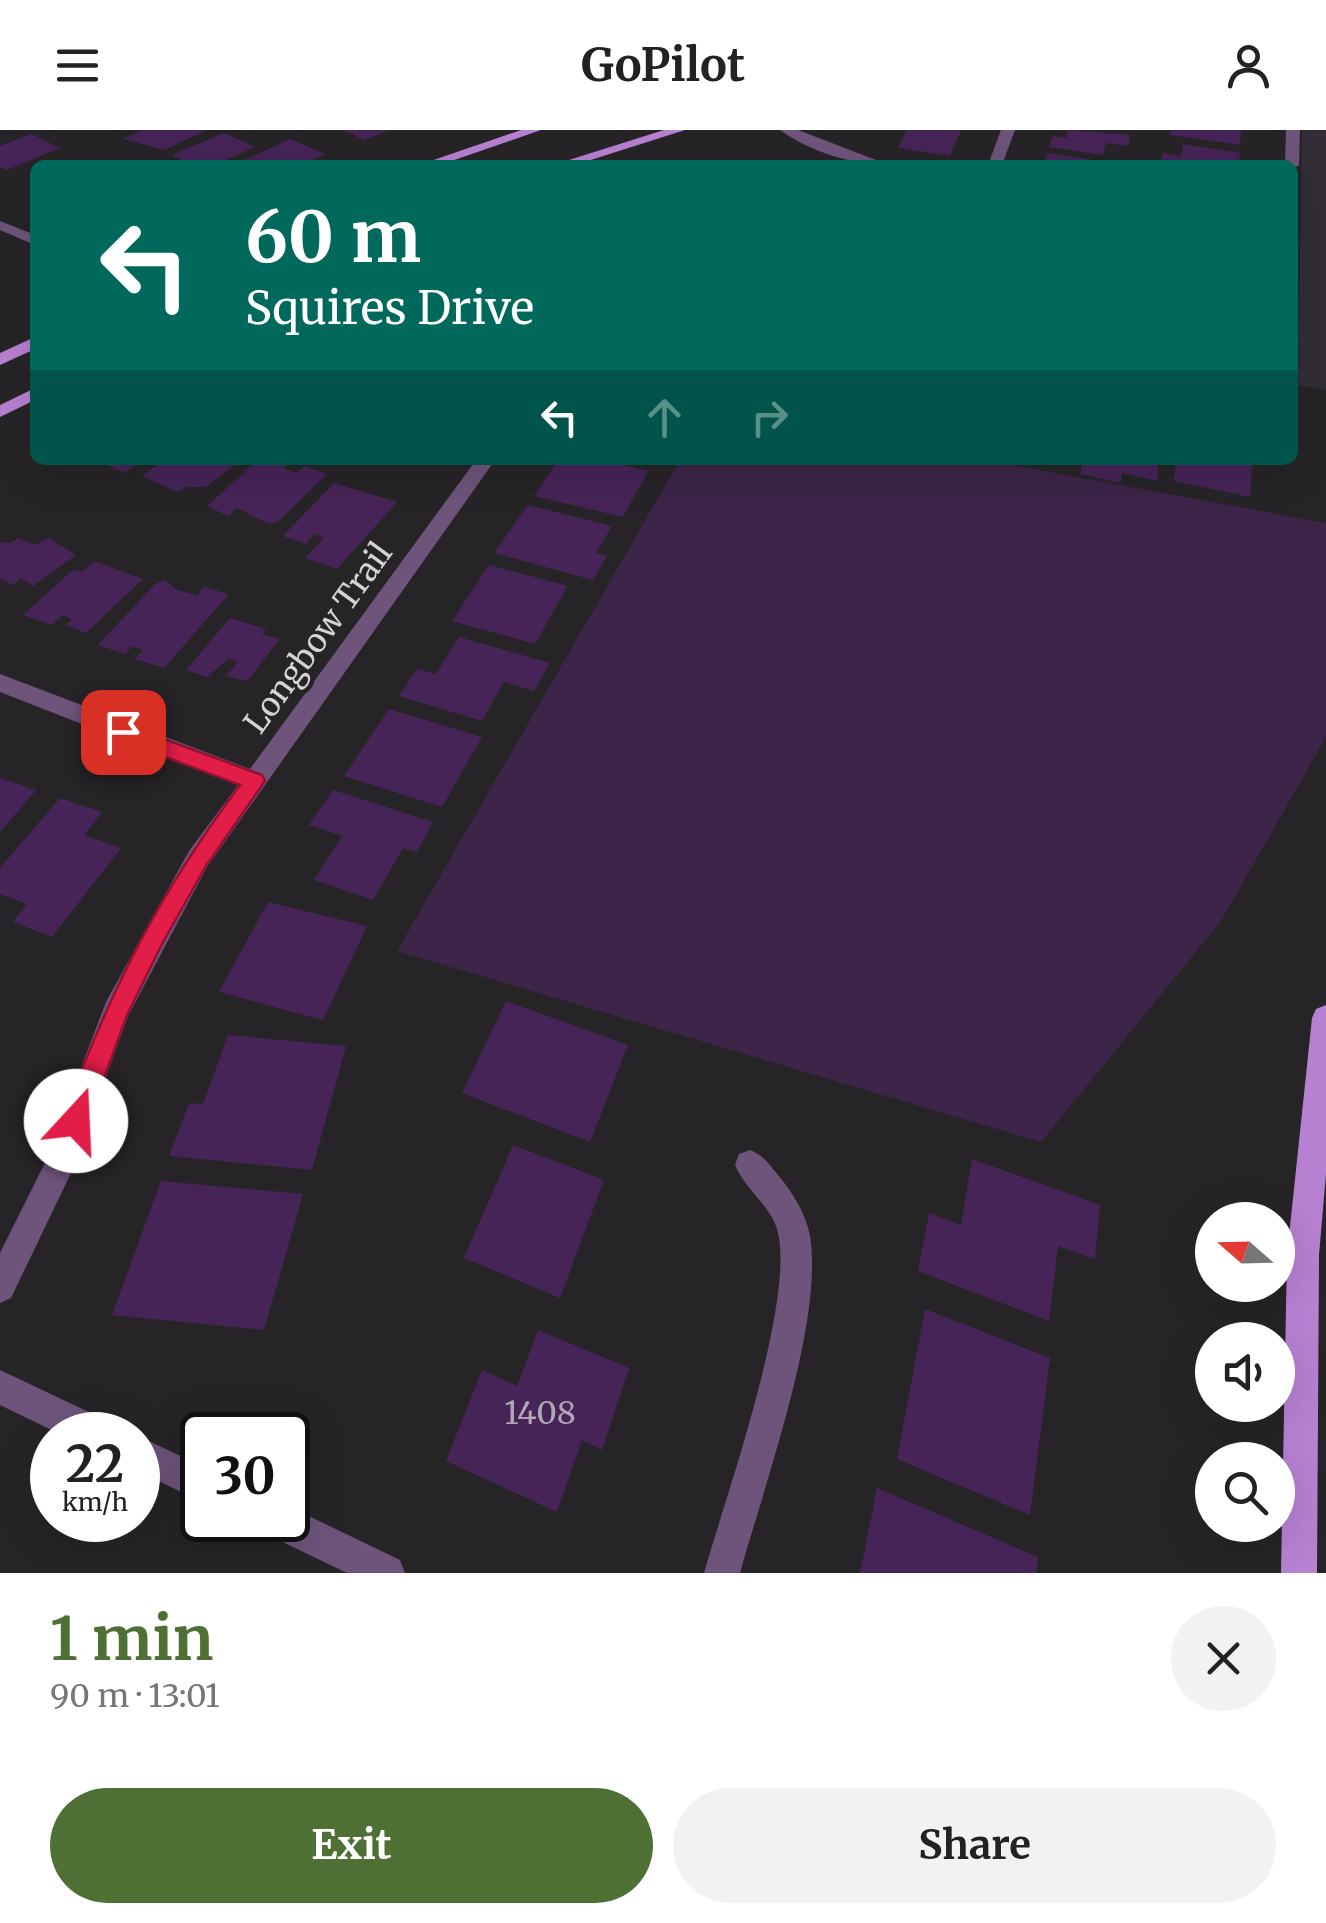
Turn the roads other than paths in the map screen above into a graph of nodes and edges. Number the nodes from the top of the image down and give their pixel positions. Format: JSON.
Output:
{"nodes":[{"id":1,"x":534,"y":130,"type":"edge"},
{"id":2,"x":678,"y":130,"type":"edge"},
{"id":3,"x":787,"y":130,"type":"edge"},
{"id":4,"x":1008,"y":130,"type":"edge"},
{"id":5,"x":1292,"y":130,"type":"edge"},
{"id":6,"x":441,"y":160,"type":"edge"},
{"id":7,"x":577,"y":160,"type":"edge"},
{"id":8,"x":863,"y":160,"type":"edge"},
{"id":9,"x":996,"y":160,"type":"edge"},
{"id":10,"x":1292,"y":160,"type":"edge"},
{"id":11,"x":0,"y":226,"type":"edge"},
{"id":12,"x":30,"y":239,"type":"edge"},
{"id":13,"x":30,"y":345,"type":"edge"},
{"id":14,"x":0,"y":360,"type":"edge"},
{"id":15,"x":30,"y":396,"type":"edge"},
{"id":16,"x":0,"y":412,"type":"edge"},
{"id":17,"x":482,"y":465,"type":"edge"},
{"id":18,"x":0,"y":683,"type":"edge"},
{"id":19,"x":254,"y":781,"type":"junction"},
{"id":20,"x":1326,"y":1018,"type":"edge"},
{"id":21,"x":750,"y":1166,"type":"dead end"},
{"id":22,"x":0,"y":1287,"type":"edge"},
{"id":23,"x":0,"y":1387,"type":"edge"},
{"id":24,"x":52,"y":1412,"type":"edge"},
{"id":25,"x":310,"y":1536,"type":"edge"},
{"id":26,"x":386,"y":1573,"type":"edge"},
{"id":27,"x":722,"y":1573,"type":"edge"},
{"id":28,"x":1299,"y":1573,"type":"edge"}],
"edges":[{"from":1,"to":6,"type":"main road"},
{"from":2,"to":7,"type":"main road"},
{"from":3,"to":8,"type":"street"},
{"from":4,"to":9,"type":"street"},
{"from":5,"to":10,"type":"street"},
{"from":11,"to":12,"type":"street"},
{"from":13,"to":14,"type":"main road"},
{"from":15,"to":16,"type":"main road"},
{"from":17,"to":19,"type":"street","name":"Longbow Trail"},
{"from":18,"to":19,"type":"street"},
{"from":19,"to":22,"type":"street","name":"Longbow Trail"},
{"from":20,"to":28,"type":"main road"},
{"from":21,"to":27,"type":"street"},
{"from":23,"to":24,"type":"street"},
{"from":25,"to":26,"type":"street"}]}
